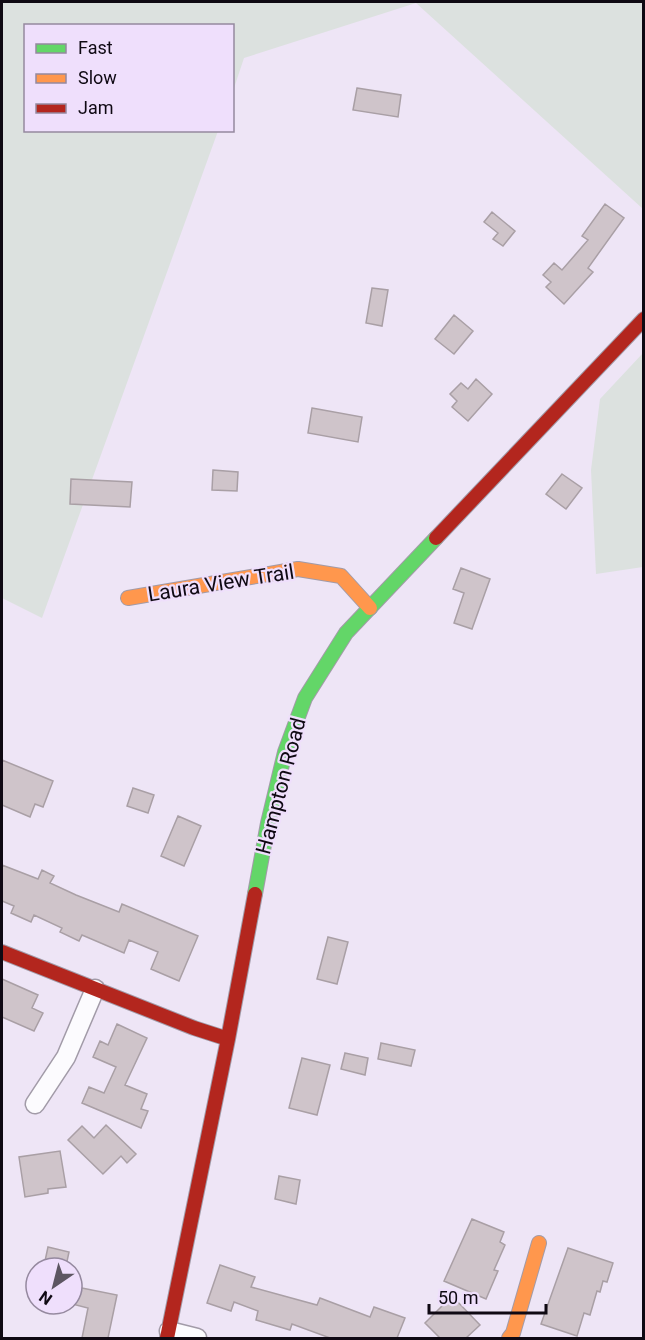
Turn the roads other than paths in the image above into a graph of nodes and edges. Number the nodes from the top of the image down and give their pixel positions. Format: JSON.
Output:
{"nodes":[{"id":1,"x":644,"y":320,"type":"edge"},
{"id":2,"x":128,"y":598,"type":"dead end"},
{"id":3,"x":370,"y":608,"type":"junction"},
{"id":4,"x":2,"y":952,"type":"edge"},
{"id":5,"x":95,"y":989,"type":"junction"},
{"id":6,"x":228,"y":1039,"type":"junction"},
{"id":7,"x":35,"y":1104,"type":"dead end"},
{"id":8,"x":539,"y":1243,"type":"dead end"},
{"id":9,"x":168,"y":1335,"type":"edge"},
{"id":10,"x":197,"y":1338,"type":"edge"},
{"id":11,"x":510,"y":1338,"type":"edge"}],
"edges":[{"from":1,"to":3,"type":"main road","name":"Hampton Road"},
{"from":2,"to":3,"type":"main road","name":"Laura View Trail"},
{"from":3,"to":6,"type":"main road","name":"Hampton Road"},
{"from":4,"to":5,"type":"main road"},
{"from":5,"to":6,"type":"main road"},
{"from":5,"to":7,"type":"street"},
{"from":6,"to":9,"type":"main road","name":"Hampton Road"},
{"from":8,"to":11,"type":"main road"},
{"from":9,"to":10,"type":"street"}]}
